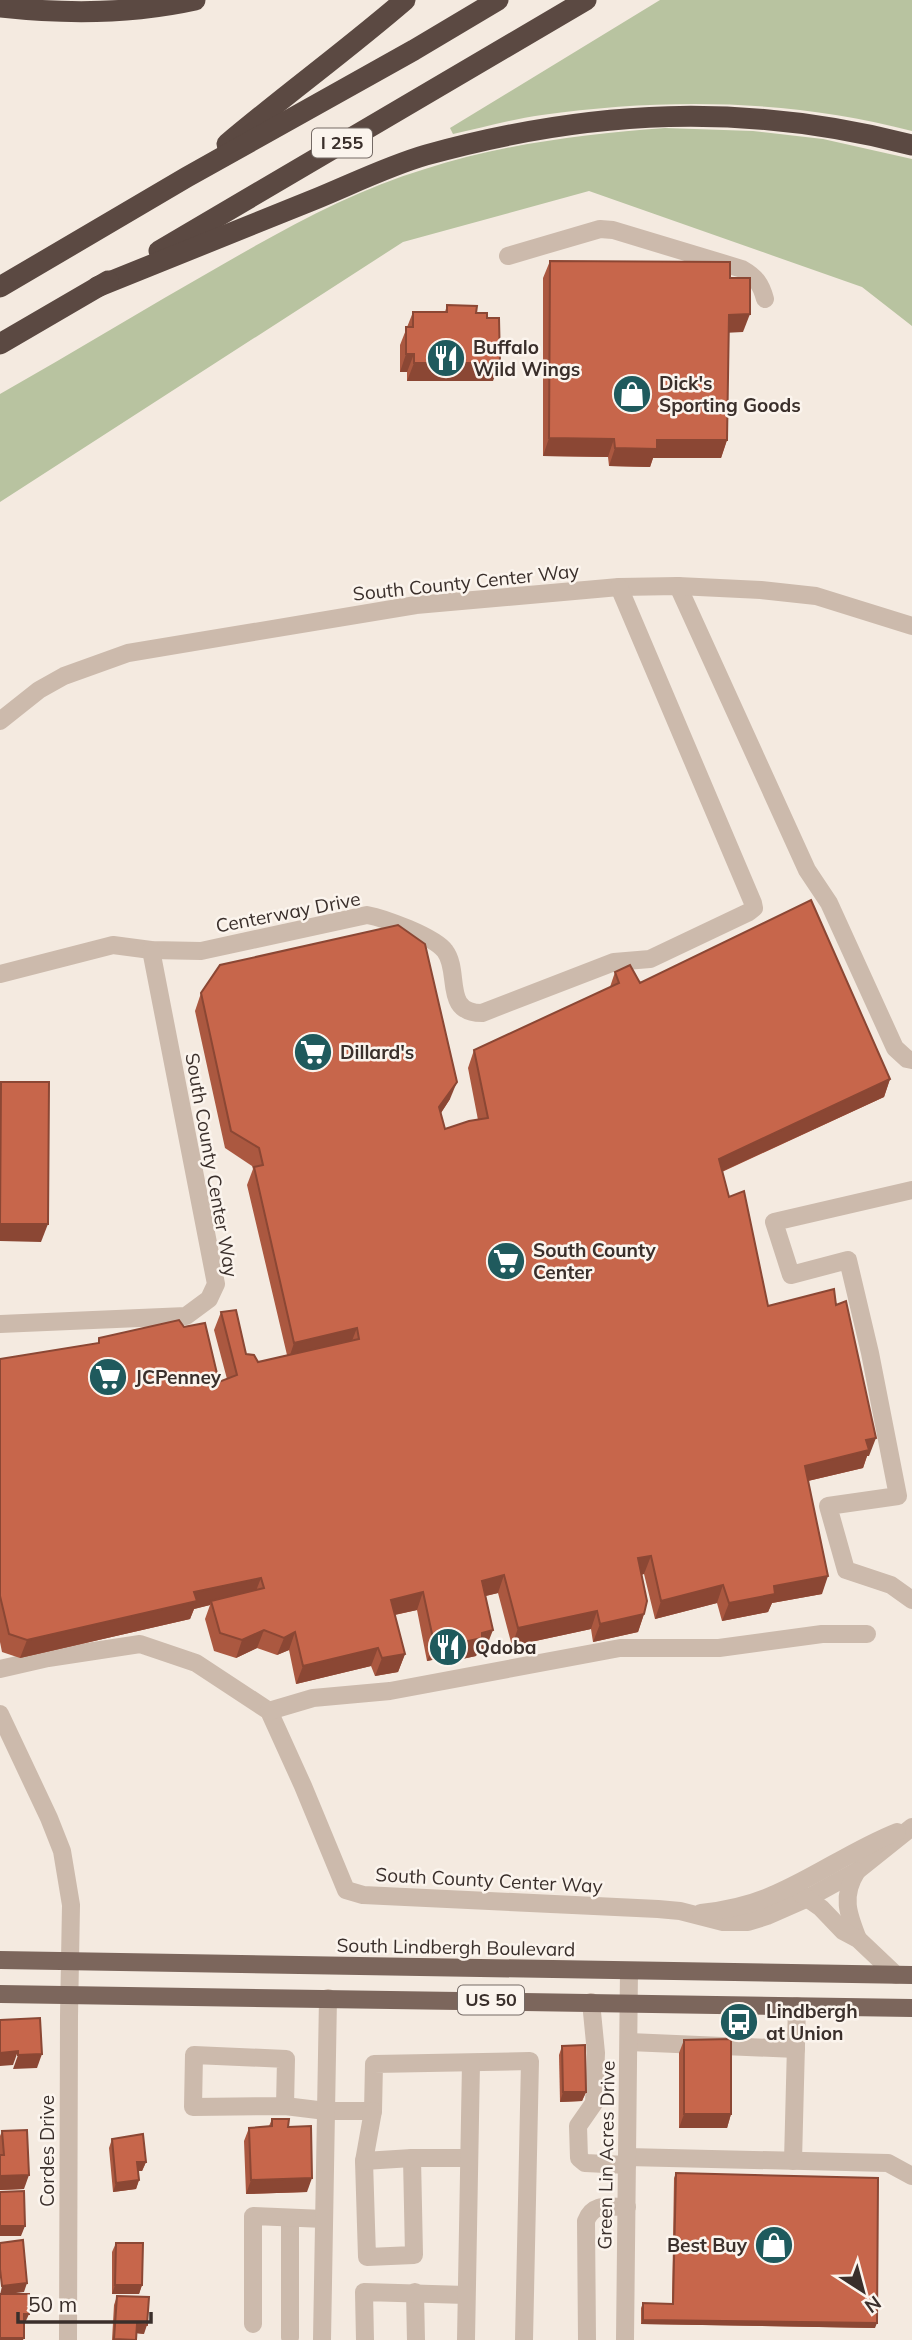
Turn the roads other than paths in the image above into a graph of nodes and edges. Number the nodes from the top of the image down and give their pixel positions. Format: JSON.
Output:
{"nodes":[{"id":1,"x":195,"y":0,"type":"edge"},
{"id":2,"x":405,"y":0,"type":"edge"},
{"id":3,"x":498,"y":0,"type":"edge"},
{"id":4,"x":586,"y":0,"type":"edge"},
{"id":5,"x":0,"y":7,"type":"edge"},
{"id":6,"x":912,"y":145,"type":"edge"},
{"id":7,"x":187,"y":177,"type":"junction"},
{"id":8,"x":508,"y":256,"type":"dead end"},
{"id":9,"x":0,"y":287,"type":"edge"},
{"id":10,"x":97,"y":287,"type":"junction"},
{"id":11,"x":765,"y":299,"type":"dead end"},
{"id":12,"x":0,"y":344,"type":"edge"},
{"id":13,"x":678,"y":586,"type":"junction"},
{"id":14,"x":619,"y":587,"type":"junction"},
{"id":15,"x":912,"y":626,"type":"edge"},
{"id":16,"x":0,"y":721,"type":"edge"},
{"id":17,"x":151,"y":950,"type":"junction"},
{"id":18,"x":0,"y":974,"type":"edge"},
{"id":19,"x":912,"y":1060,"type":"edge"},
{"id":20,"x":912,"y":1191,"type":"edge"},
{"id":21,"x":0,"y":1324,"type":"edge"},
{"id":22,"x":912,"y":1600,"type":"edge"},
{"id":23,"x":867,"y":1634,"type":"dead end"},
{"id":24,"x":0,"y":1669,"type":"edge"},
{"id":25,"x":269,"y":1711,"type":"junction"},
{"id":26,"x":0,"y":1714,"type":"edge"},
{"id":27,"x":912,"y":1826,"type":"edge"},
{"id":28,"x":857,"y":1871,"type":"junction"},
{"id":29,"x":788,"y":1888,"type":"junction"},
{"id":30,"x":808,"y":1898,"type":"junction"},
{"id":31,"x":694,"y":1914,"type":"junction"},
{"id":32,"x":858,"y":1940,"type":"junction"},
{"id":33,"x":0,"y":1959,"type":"edge"},
{"id":34,"x":69,"y":1961,"type":"junction"},
{"id":35,"x":629,"y":1971,"type":"junction"},
{"id":36,"x":904,"y":1975,"type":"edge"},
{"id":37,"x":0,"y":1994,"type":"edge"},
{"id":38,"x":69,"y":1994,"type":"junction"},
{"id":39,"x":328,"y":1998,"type":"junction"},
{"id":40,"x":590,"y":2002,"type":"junction"},
{"id":41,"x":629,"y":2003,"type":"junction"},
{"id":42,"x":797,"y":2006,"type":"junction"},
{"id":43,"x":912,"y":2008,"type":"edge"},
{"id":44,"x":628,"y":2042,"type":"junction"},
{"id":45,"x":796,"y":2049,"type":"junction"},
{"id":46,"x":471,"y":2063,"type":"junction"},
{"id":47,"x":285,"y":2106,"type":"junction"},
{"id":48,"x":326,"y":2111,"type":"junction"},
{"id":49,"x":373,"y":2111,"type":"junction"},
{"id":50,"x":412,"y":2158,"type":"junction"},
{"id":51,"x":469,"y":2158,"type":"junction"},
{"id":52,"x":364,"y":2161,"type":"junction"},
{"id":53,"x":627,"y":2161,"type":"junction"},
{"id":54,"x":793,"y":2161,"type":"junction"},
{"id":55,"x":912,"y":2176,"type":"edge"},
{"id":56,"x":627,"y":2207,"type":"junction"},
{"id":57,"x":290,"y":2218,"type":"junction"},
{"id":58,"x":324,"y":2219,"type":"junction"},
{"id":59,"x":415,"y":2292,"type":"junction"},
{"id":60,"x":467,"y":2295,"type":"junction"},
{"id":61,"x":253,"y":2324,"type":"dead end"},
{"id":62,"x":290,"y":2337,"type":"dead end"},
{"id":63,"x":68,"y":2340,"type":"edge"},
{"id":64,"x":322,"y":2340,"type":"edge"},
{"id":65,"x":365,"y":2340,"type":"edge"},
{"id":66,"x":416,"y":2340,"type":"edge"},
{"id":67,"x":466,"y":2340,"type":"edge"},
{"id":68,"x":524,"y":2340,"type":"edge"},
{"id":69,"x":587,"y":2340,"type":"edge"},
{"id":70,"x":625,"y":2340,"type":"edge"}],
"edges":[{"from":1,"to":5,"type":"highway"},
{"from":2,"to":7,"type":"highway"},
{"from":3,"to":7,"type":"highway","number":"I 255"},
{"from":4,"to":10,"type":"highway","number":"I 255"},
{"from":6,"to":10,"type":"highway"},
{"from":7,"to":9,"type":"highway","number":"I 255"},
{"from":8,"to":11,"type":"street"},
{"from":10,"to":12,"type":"highway","number":"I 255"},
{"from":13,"to":14,"type":"street","name":"South County Center Way"},
{"from":13,"to":15,"type":"street","name":"South County Center Way"},
{"from":13,"to":19,"type":"street"},
{"from":14,"to":16,"type":"street","name":"South County Center Way"},
{"from":14,"to":17,"type":"street","name":"Centerway Drive"},
{"from":17,"to":18,"type":"street","name":"Centerway Drive"},
{"from":17,"to":21,"type":"street","name":"South County Center Way"},
{"from":20,"to":22,"type":"street"},
{"from":23,"to":25,"type":"street"},
{"from":24,"to":25,"type":"street"},
{"from":25,"to":31,"type":"street","name":"South County Center Way"},
{"from":26,"to":34,"type":"street"},
{"from":27,"to":28,"type":"street","name":"South County Center Way"},
{"from":27,"to":29,"type":"street","name":"South County Center Way"},
{"from":28,"to":30,"type":"street","name":"South County Center Way"},
{"from":28,"to":32,"type":"street"},
{"from":29,"to":30,"type":"street"},
{"from":29,"to":31,"type":"street","name":"South County Center Way"},
{"from":30,"to":31,"type":"street","name":"South County Center Way"},
{"from":30,"to":32,"type":"street"},
{"from":32,"to":36,"type":"street"},
{"from":33,"to":34,"type":"main road","name":"South Lindbergh Boulevard","number":"US 50"},
{"from":34,"to":35,"type":"main road","name":"South Lindbergh Boulevard","number":"US 50"},
{"from":34,"to":38,"type":"street","name":"Cordes Drive"},
{"from":35,"to":36,"type":"main road","name":"South Lindbergh Boulevard","number":"US 50"},
{"from":35,"to":41,"type":"street","name":"Green Lin Acres Drive"},
{"from":37,"to":38,"type":"main road","number":"US 50"},
{"from":38,"to":39,"type":"main road","number":"US 50"},
{"from":38,"to":63,"type":"street","name":"Cordes Drive"},
{"from":39,"to":40,"type":"main road","number":"US 50"},
{"from":39,"to":48,"type":"street"},
{"from":40,"to":41,"type":"main road","number":"US 50"},
{"from":40,"to":53,"type":"street"},
{"from":41,"to":42,"type":"main road","number":"US 50"},
{"from":41,"to":44,"type":"street","name":"Green Lin Acres Drive"},
{"from":42,"to":43,"type":"main road","number":"US 50"},
{"from":42,"to":45,"type":"street"},
{"from":44,"to":45,"type":"street"},
{"from":44,"to":53,"type":"street","name":"Green Lin Acres Drive"},
{"from":45,"to":54,"type":"street"},
{"from":46,"to":49,"type":"street"},
{"from":46,"to":51,"type":"street"},
{"from":46,"to":68,"type":"street"},
{"from":47,"to":47,"type":"street"},
{"from":47,"to":48,"type":"street"},
{"from":48,"to":49,"type":"street"},
{"from":48,"to":58,"type":"street"},
{"from":49,"to":52,"type":"street"},
{"from":50,"to":51,"type":"street"},
{"from":50,"to":52,"type":"street"},
{"from":50,"to":52,"type":"street"},
{"from":51,"to":60,"type":"street"},
{"from":53,"to":54,"type":"street"},
{"from":53,"to":56,"type":"street","name":"Green Lin Acres Drive"},
{"from":54,"to":55,"type":"street"},
{"from":56,"to":69,"type":"street"},
{"from":56,"to":70,"type":"street","name":"Green Lin Acres Drive"},
{"from":57,"to":58,"type":"street"},
{"from":57,"to":61,"type":"street"},
{"from":57,"to":62,"type":"street"},
{"from":58,"to":64,"type":"street"},
{"from":59,"to":60,"type":"street"},
{"from":59,"to":65,"type":"street"},
{"from":59,"to":66,"type":"street"},
{"from":60,"to":67,"type":"street"}]}
